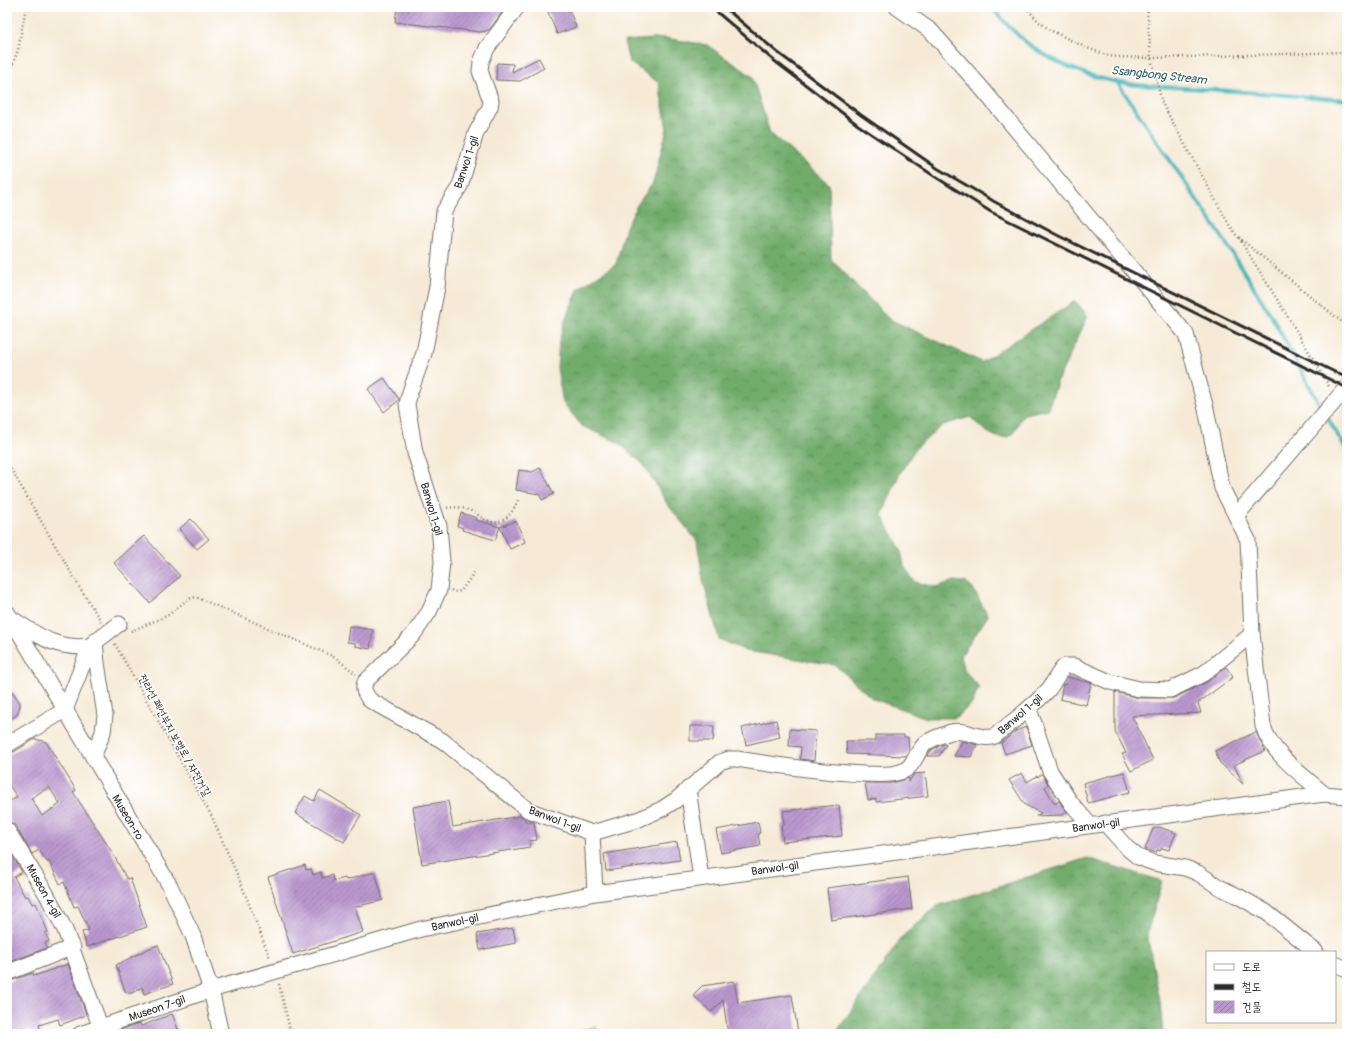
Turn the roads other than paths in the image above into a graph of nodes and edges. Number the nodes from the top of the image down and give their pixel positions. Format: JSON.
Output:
{"nodes":[{"id":1,"x":517,"y":7,"type":"edge"},
{"id":2,"x":897,"y":7,"type":"edge"},
{"id":3,"x":1347,"y":387,"type":"edge"},
{"id":4,"x":1236,"y":516,"type":"junction"},
{"id":5,"x":9,"y":615,"type":"edge"},
{"id":6,"x":118,"y":630,"type":"road end"},
{"id":7,"x":1252,"y":634,"type":"junction"},
{"id":8,"x":93,"y":643,"type":"junction"},
{"id":9,"x":1029,"y":709,"type":"junction"},
{"id":10,"x":65,"y":710,"type":"junction"},
{"id":11,"x":7,"y":745,"type":"edge"},
{"id":12,"x":93,"y":757,"type":"junction"},
{"id":13,"x":688,"y":789,"type":"junction"},
{"id":14,"x":1324,"y":794,"type":"junction"},
{"id":15,"x":1347,"y":796,"type":"edge"},
{"id":16,"x":1098,"y":824,"type":"junction"},
{"id":17,"x":592,"y":833,"type":"junction"},
{"id":18,"x":9,"y":836,"type":"edge"},
{"id":19,"x":701,"y":878,"type":"junction"},
{"id":20,"x":595,"y":893,"type":"junction"},
{"id":21,"x":72,"y":947,"type":"junction"},
{"id":22,"x":1315,"y":951,"type":"edge"},
{"id":23,"x":1336,"y":964,"type":"edge"},
{"id":24,"x":1347,"y":969,"type":"edge"},
{"id":25,"x":7,"y":973,"type":"edge"},
{"id":26,"x":211,"y":990,"type":"junction"},
{"id":27,"x":102,"y":1030,"type":"edge"},
{"id":28,"x":80,"y":1034,"type":"edge"},
{"id":29,"x":221,"y":1034,"type":"edge"}],
"edges":[{"from":1,"to":17,"type":"street","name":"Banwol 1-gil"},
{"from":2,"to":4,"type":"street"},
{"from":3,"to":4,"type":"street"},
{"from":4,"to":7,"type":"street"},
{"from":5,"to":8,"type":"street"},
{"from":5,"to":10,"type":"street","name":"Museon-ro"},
{"from":6,"to":8,"type":"street"},
{"from":7,"to":9,"type":"street","name":"Banwol 1-gil"},
{"from":7,"to":14,"type":"street"},
{"from":8,"to":10,"type":"street"},
{"from":8,"to":12,"type":"street"},
{"from":9,"to":13,"type":"street","name":"Banwol 1-gil"},
{"from":9,"to":16,"type":"street"},
{"from":10,"to":11,"type":"street"},
{"from":10,"to":12,"type":"street","name":"Museon-ro"},
{"from":12,"to":26,"type":"street","name":"Museon-ro"},
{"from":13,"to":17,"type":"street","name":"Banwol 1-gil"},
{"from":13,"to":19,"type":"street"},
{"from":14,"to":15,"type":"street","name":"Banwol-gil"},
{"from":14,"to":16,"type":"street","name":"Banwol-gil"},
{"from":16,"to":19,"type":"street","name":"Banwol-gil"},
{"from":16,"to":22,"type":"street"},
{"from":17,"to":20,"type":"street"},
{"from":18,"to":21,"type":"street","name":"Museon 4-gil"},
{"from":19,"to":20,"type":"street","name":"Banwol-gil"},
{"from":20,"to":26,"type":"street","name":"Banwol-gil"},
{"from":21,"to":25,"type":"street"},
{"from":21,"to":27,"type":"street","name":"Museon 4-gil"},
{"from":23,"to":24,"type":"street"},
{"from":26,"to":27,"type":"street","name":"Museon 7-gil"},
{"from":26,"to":29,"type":"street","name":"Museon-ro"},
{"from":27,"to":28,"type":"street","name":"Museon 7-gil"}]}
